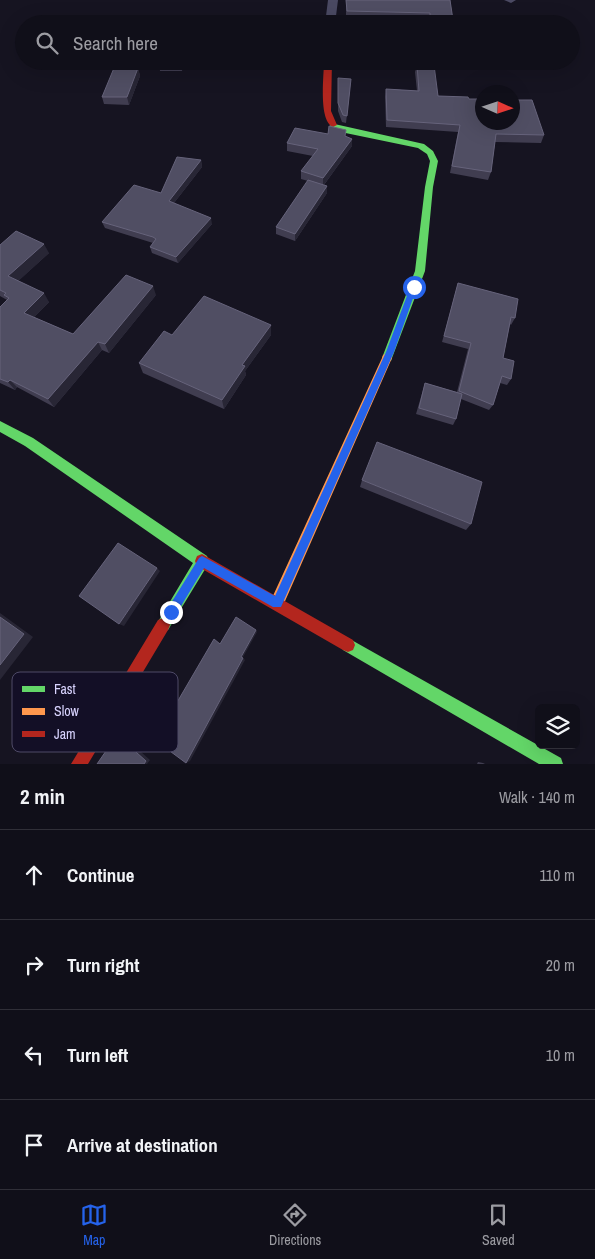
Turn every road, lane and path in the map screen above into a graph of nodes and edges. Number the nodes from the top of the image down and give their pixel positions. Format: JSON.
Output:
{"nodes":[{"id":1,"x":333,"y":0,"type":"edge"},
{"id":2,"x":331,"y":15,"type":"edge"},
{"id":3,"x":328,"y":70,"type":"edge"},
{"id":4,"x":0,"y":426,"type":"edge"},
{"id":5,"x":202,"y":561,"type":"junction"},
{"id":6,"x":277,"y":603,"type":"junction"},
{"id":7,"x":135,"y":672,"type":"edge"},
{"id":8,"x":86,"y":752,"type":"edge"},
{"id":9,"x":79,"y":764,"type":"edge"},
{"id":10,"x":555,"y":764,"type":"edge"}],
"edges":[{"from":1,"to":2,"type":"street"},
{"from":3,"to":6,"type":"street"},
{"from":4,"to":5,"type":"street"},
{"from":5,"to":6,"type":"street"},
{"from":5,"to":7,"type":"street"},
{"from":6,"to":10,"type":"street"},
{"from":8,"to":9,"type":"street"}]}
